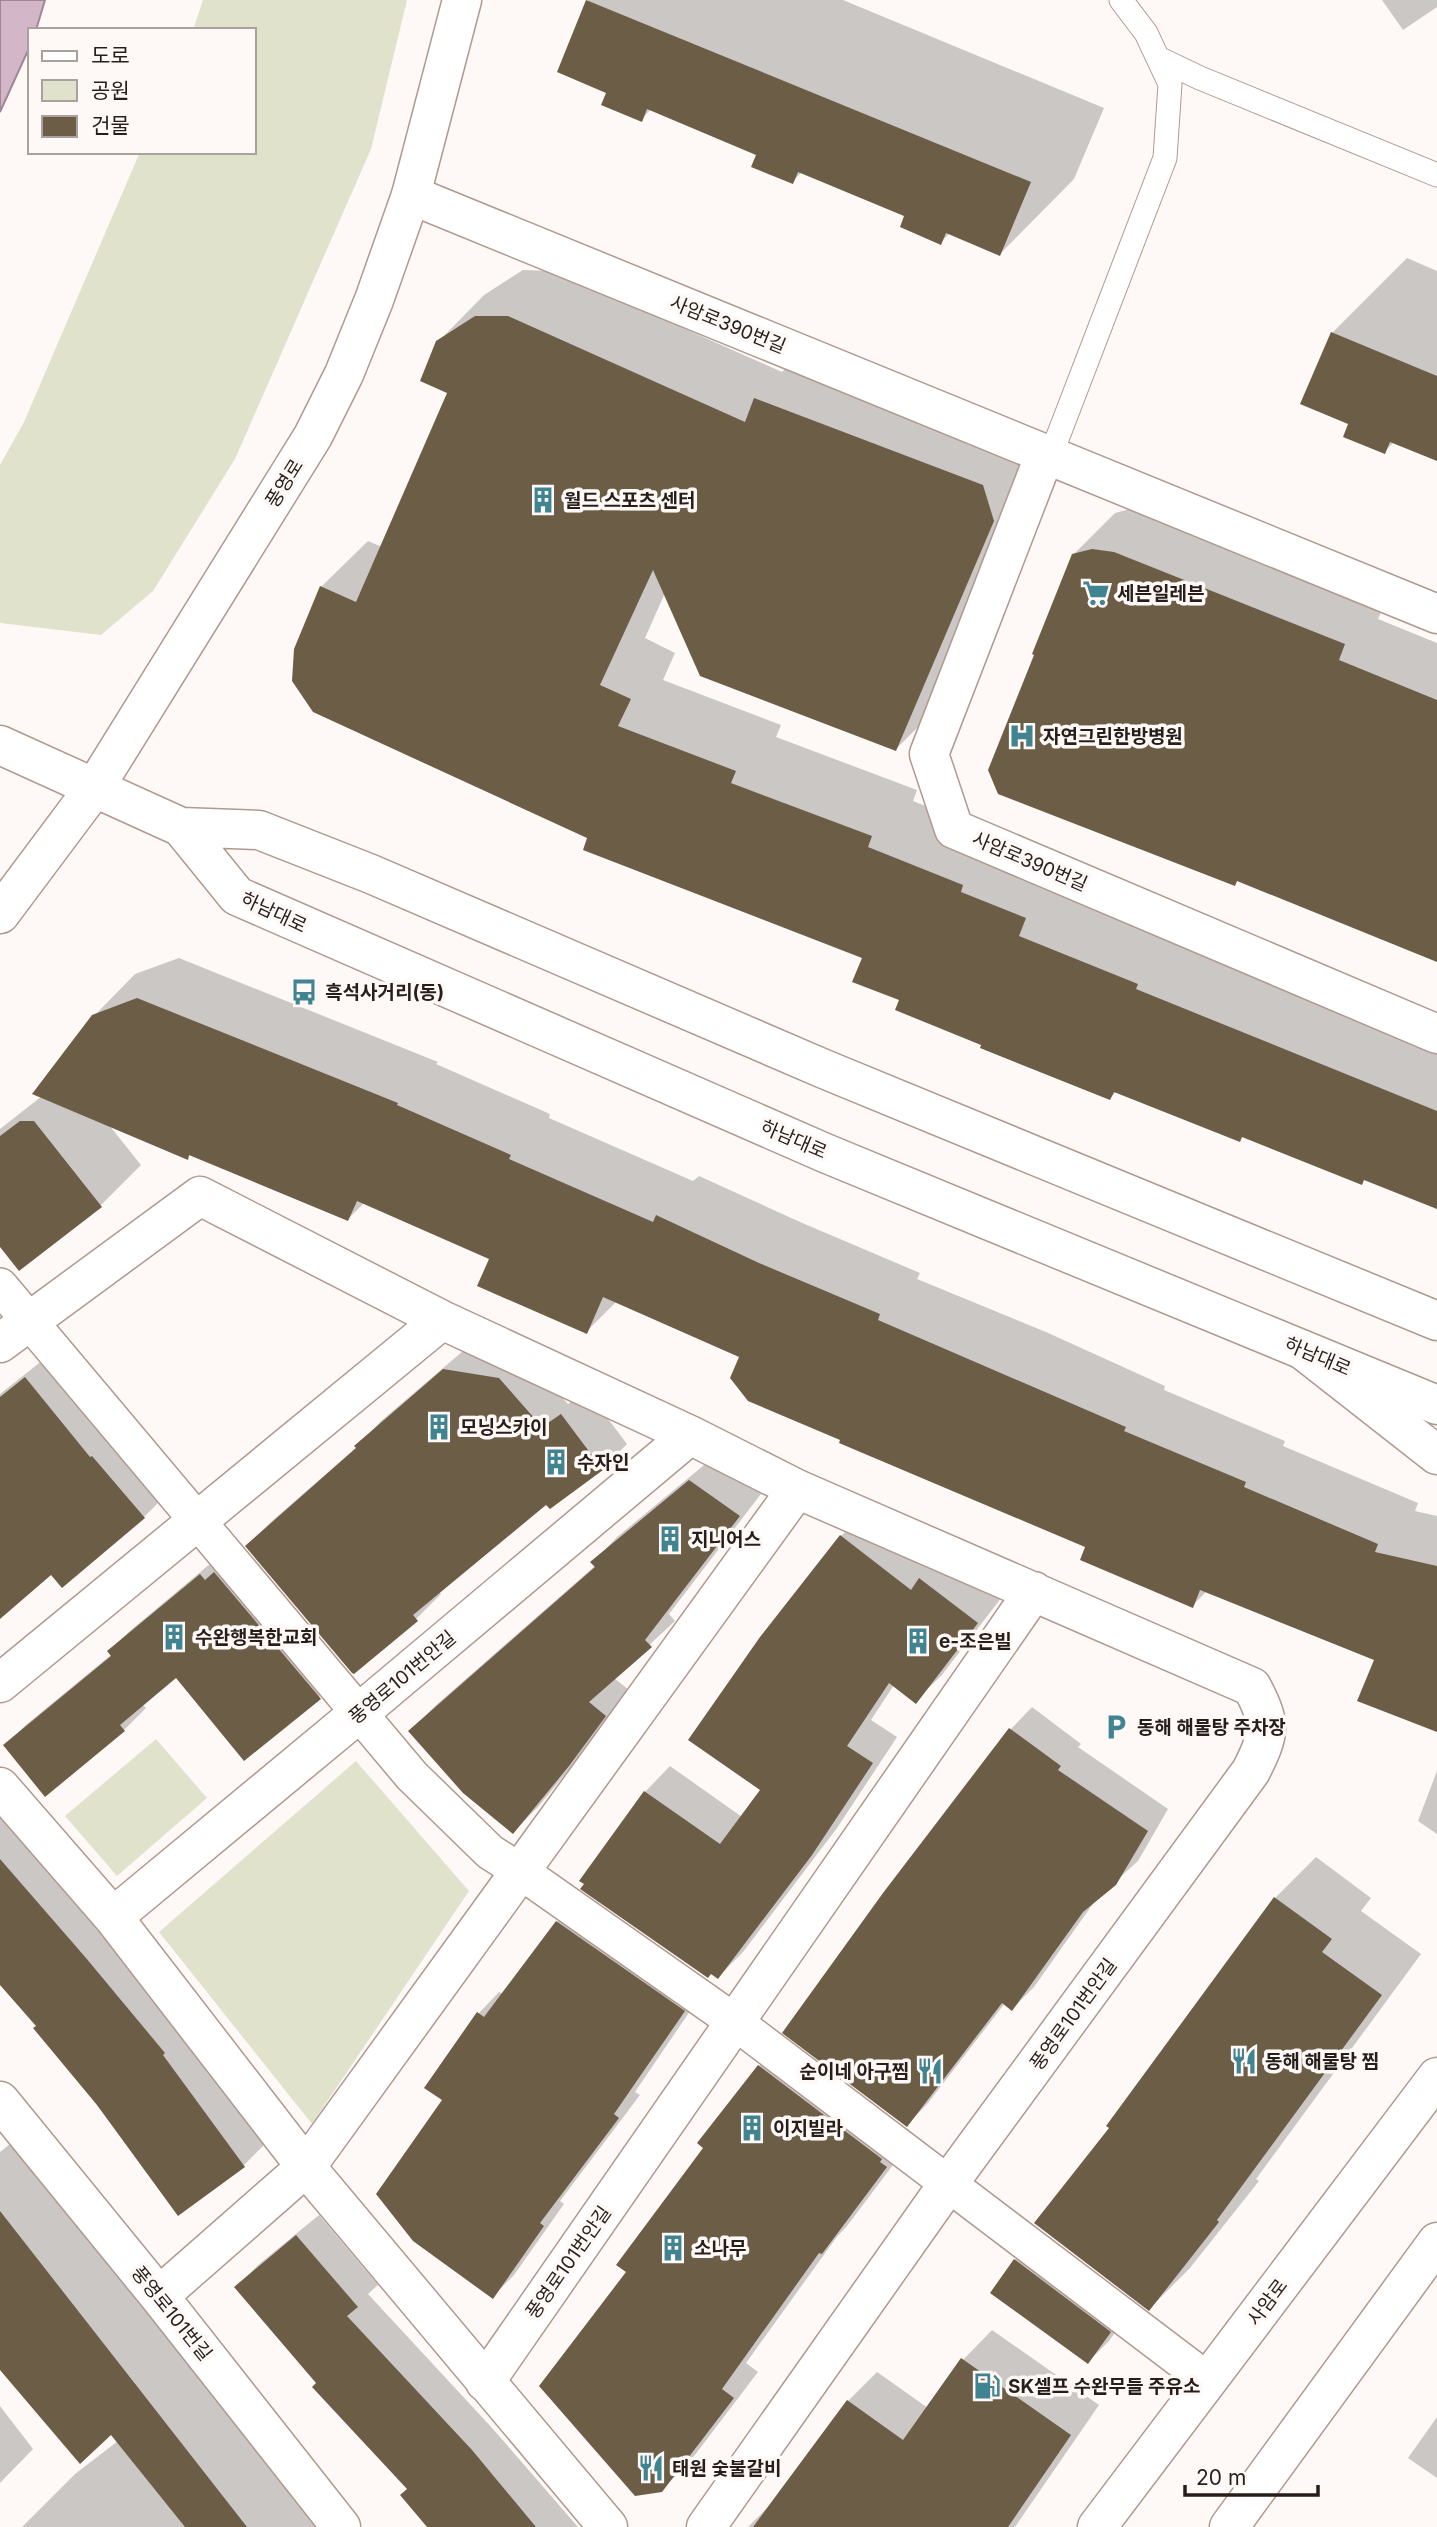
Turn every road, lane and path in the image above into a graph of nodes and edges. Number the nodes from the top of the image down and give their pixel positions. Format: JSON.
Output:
{"nodes":[{"id":1,"x":462,"y":0,"type":"edge"},
{"id":2,"x":1121,"y":0,"type":"edge"},
{"id":3,"x":1158,"y":58,"type":"junction"},
{"id":4,"x":1437,"y":175,"type":"edge"},
{"id":5,"x":411,"y":195,"type":"junction"},
{"id":6,"x":1045,"y":454,"type":"junction"},
{"id":7,"x":1437,"y":614,"type":"edge"},
{"id":8,"x":0,"y":745,"type":"edge"},
{"id":9,"x":94,"y":787,"type":"junction"},
{"id":10,"x":181,"y":827,"type":"junction"},
{"id":11,"x":0,"y":914,"type":"edge"},
{"id":12,"x":1437,"y":1034,"type":"edge"},
{"id":13,"x":0,"y":1286,"type":"edge"},
{"id":14,"x":442,"y":1320,"type":"junction"},
{"id":15,"x":1437,"y":1321,"type":"edge"},
{"id":16,"x":14,"y":1332,"type":"edge"},
{"id":17,"x":1303,"y":1350,"type":"junction"},
{"id":18,"x":1437,"y":1405,"type":"edge"},
{"id":19,"x":690,"y":1435,"type":"junction"},
{"id":20,"x":1437,"y":1455,"type":"edge"},
{"id":21,"x":797,"y":1489,"type":"junction"},
{"id":22,"x":196,"y":1521,"type":"junction"},
{"id":23,"x":1034,"y":1591,"type":"junction"},
{"id":24,"x":0,"y":1683,"type":"edge"},
{"id":25,"x":359,"y":1713,"type":"junction"},
{"id":26,"x":0,"y":1787,"type":"edge"},
{"id":27,"x":520,"y":1871,"type":"junction"},
{"id":28,"x":113,"y":1917,"type":"junction"},
{"id":29,"x":735,"y":2022,"type":"junction"},
{"id":30,"x":1437,"y":2077,"type":"edge"},
{"id":31,"x":0,"y":2101,"type":"edge"},
{"id":32,"x":306,"y":2167,"type":"junction"},
{"id":33,"x":948,"y":2184,"type":"junction"},
{"id":34,"x":1437,"y":2242,"type":"edge"},
{"id":35,"x":159,"y":2296,"type":"junction"},
{"id":36,"x":1207,"y":2380,"type":"junction"},
{"id":37,"x":485,"y":2382,"type":"junction"},
{"id":38,"x":341,"y":2527,"type":"edge"},
{"id":39,"x":608,"y":2527,"type":"edge"},
{"id":40,"x":706,"y":2527,"type":"edge"},
{"id":41,"x":1097,"y":2527,"type":"edge"},
{"id":42,"x":1229,"y":2527,"type":"edge"}],
"edges":[{"from":1,"to":5,"type":"street","name":"풍영로"},
{"from":2,"to":3,"type":"lane"},
{"from":3,"to":4,"type":"lane"},
{"from":3,"to":6,"type":"lane"},
{"from":5,"to":6,"type":"street","name":"사암로390번길"},
{"from":5,"to":9,"type":"street","name":"풍영로"},
{"from":6,"to":7,"type":"street","name":"사암로390번길"},
{"from":6,"to":12,"type":"street","name":"사암로390번길"},
{"from":8,"to":9,"type":"street","name":"하남대로"},
{"from":9,"to":10,"type":"street","name":"하남대로"},
{"from":9,"to":11,"type":"street","name":"풍영로"},
{"from":10,"to":15,"type":"street","name":"하남대로"},
{"from":10,"to":17,"type":"street","name":"하남대로"},
{"from":13,"to":16,"type":"street"},
{"from":14,"to":16,"type":"street","name":"풍영로101번안길"},
{"from":14,"to":19,"type":"street","name":"풍영로101번안길"},
{"from":14,"to":22,"type":"street"},
{"from":16,"to":22,"type":"street"},
{"from":17,"to":18,"type":"street","name":"하남대로"},
{"from":17,"to":20,"type":"street"},
{"from":19,"to":21,"type":"street","name":"풍영로101번안길"},
{"from":19,"to":25,"type":"street","name":"풍영로101번안길"},
{"from":21,"to":23,"type":"street","name":"풍영로101번안길"},
{"from":21,"to":27,"type":"street"},
{"from":22,"to":24,"type":"street"},
{"from":22,"to":25,"type":"street"},
{"from":23,"to":29,"type":"street","name":"풍영로101번안길"},
{"from":23,"to":33,"type":"street","name":"풍영로101번안길"},
{"from":25,"to":27,"type":"street"},
{"from":25,"to":28,"type":"street","name":"풍영로101번안길"},
{"from":26,"to":28,"type":"street"},
{"from":27,"to":29,"type":"street"},
{"from":27,"to":32,"type":"street"},
{"from":28,"to":32,"type":"street"},
{"from":29,"to":33,"type":"street"},
{"from":29,"to":37,"type":"street","name":"풍영로101번안길"},
{"from":30,"to":36,"type":"street","name":"사암로"},
{"from":31,"to":35,"type":"street","name":"풍영로101번길"},
{"from":32,"to":35,"type":"street"},
{"from":32,"to":37,"type":"street"},
{"from":33,"to":36,"type":"street"},
{"from":33,"to":40,"type":"street","name":"풍영로101번안길"},
{"from":34,"to":42,"type":"street"},
{"from":35,"to":38,"type":"street","name":"풍영로101번길"},
{"from":36,"to":41,"type":"street","name":"사암로"},
{"from":37,"to":39,"type":"street"}]}
